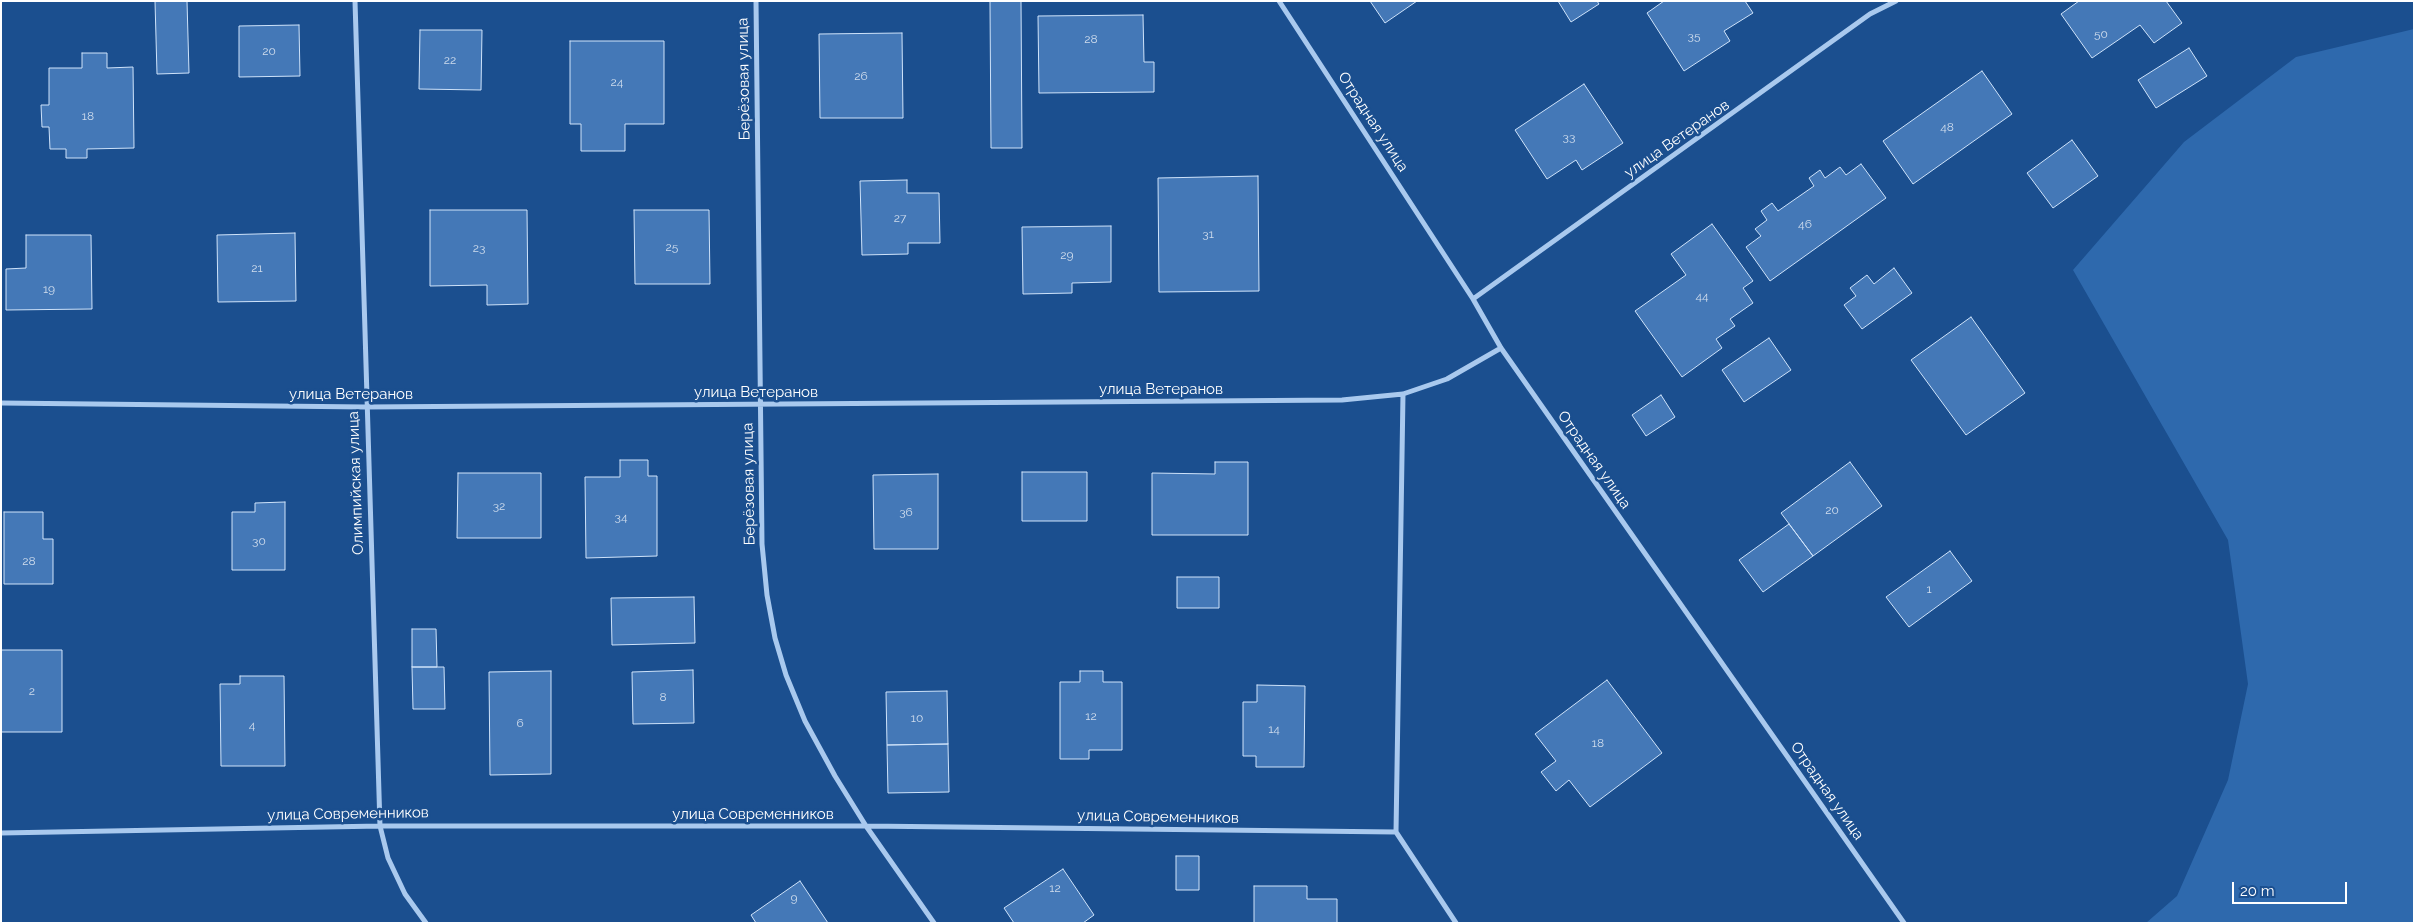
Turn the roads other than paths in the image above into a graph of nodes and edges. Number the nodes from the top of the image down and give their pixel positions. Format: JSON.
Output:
{"nodes":[{"id":1,"x":355,"y":1,"type":"edge"},
{"id":2,"x":756,"y":1,"type":"edge"},
{"id":3,"x":1280,"y":1,"type":"edge"},
{"id":4,"x":1896,"y":1,"type":"edge"},
{"id":5,"x":1473,"y":299,"type":"junction"},
{"id":6,"x":1501,"y":348,"type":"junction"},
{"id":7,"x":1403,"y":394,"type":"junction"},
{"id":8,"x":1,"y":403,"type":"edge"},
{"id":9,"x":761,"y":404,"type":"junction"},
{"id":10,"x":366,"y":407,"type":"junction"},
{"id":11,"x":380,"y":826,"type":"junction"},
{"id":12,"x":866,"y":826,"type":"junction"},
{"id":13,"x":1396,"y":832,"type":"junction"},
{"id":14,"x":1,"y":834,"type":"edge"},
{"id":15,"x":426,"y":923,"type":"edge"},
{"id":16,"x":934,"y":923,"type":"edge"},
{"id":17,"x":1456,"y":923,"type":"edge"},
{"id":18,"x":1904,"y":923,"type":"edge"}],
"edges":[{"from":1,"to":10,"type":"street","name":"Олимпийская улица"},
{"from":2,"to":9,"type":"street","name":"Берёзовая улица"},
{"from":3,"to":5,"type":"street","name":"Отрадная улица"},
{"from":4,"to":5,"type":"street","name":"улица Ветеранов"},
{"from":5,"to":6,"type":"street","name":"Отрадная улица"},
{"from":6,"to":7,"type":"street","name":"улица Ветеранов"},
{"from":6,"to":18,"type":"street","name":"Отрадная улица"},
{"from":7,"to":9,"type":"street","name":"улица Ветеранов"},
{"from":7,"to":13,"type":"street"},
{"from":8,"to":10,"type":"street","name":"улица Ветеранов"},
{"from":9,"to":10,"type":"street","name":"улица Ветеранов"},
{"from":9,"to":12,"type":"street","name":"Берёзовая улица"},
{"from":10,"to":11,"type":"street","name":"Олимпийская улица"},
{"from":11,"to":12,"type":"street","name":"улица Современников"},
{"from":11,"to":14,"type":"street","name":"улица Современников"},
{"from":11,"to":15,"type":"street","name":"Олимпийская улица"},
{"from":12,"to":13,"type":"street","name":"улица Современников"},
{"from":12,"to":16,"type":"street","name":"Берёзовая улица"},
{"from":13,"to":17,"type":"street"}]}
